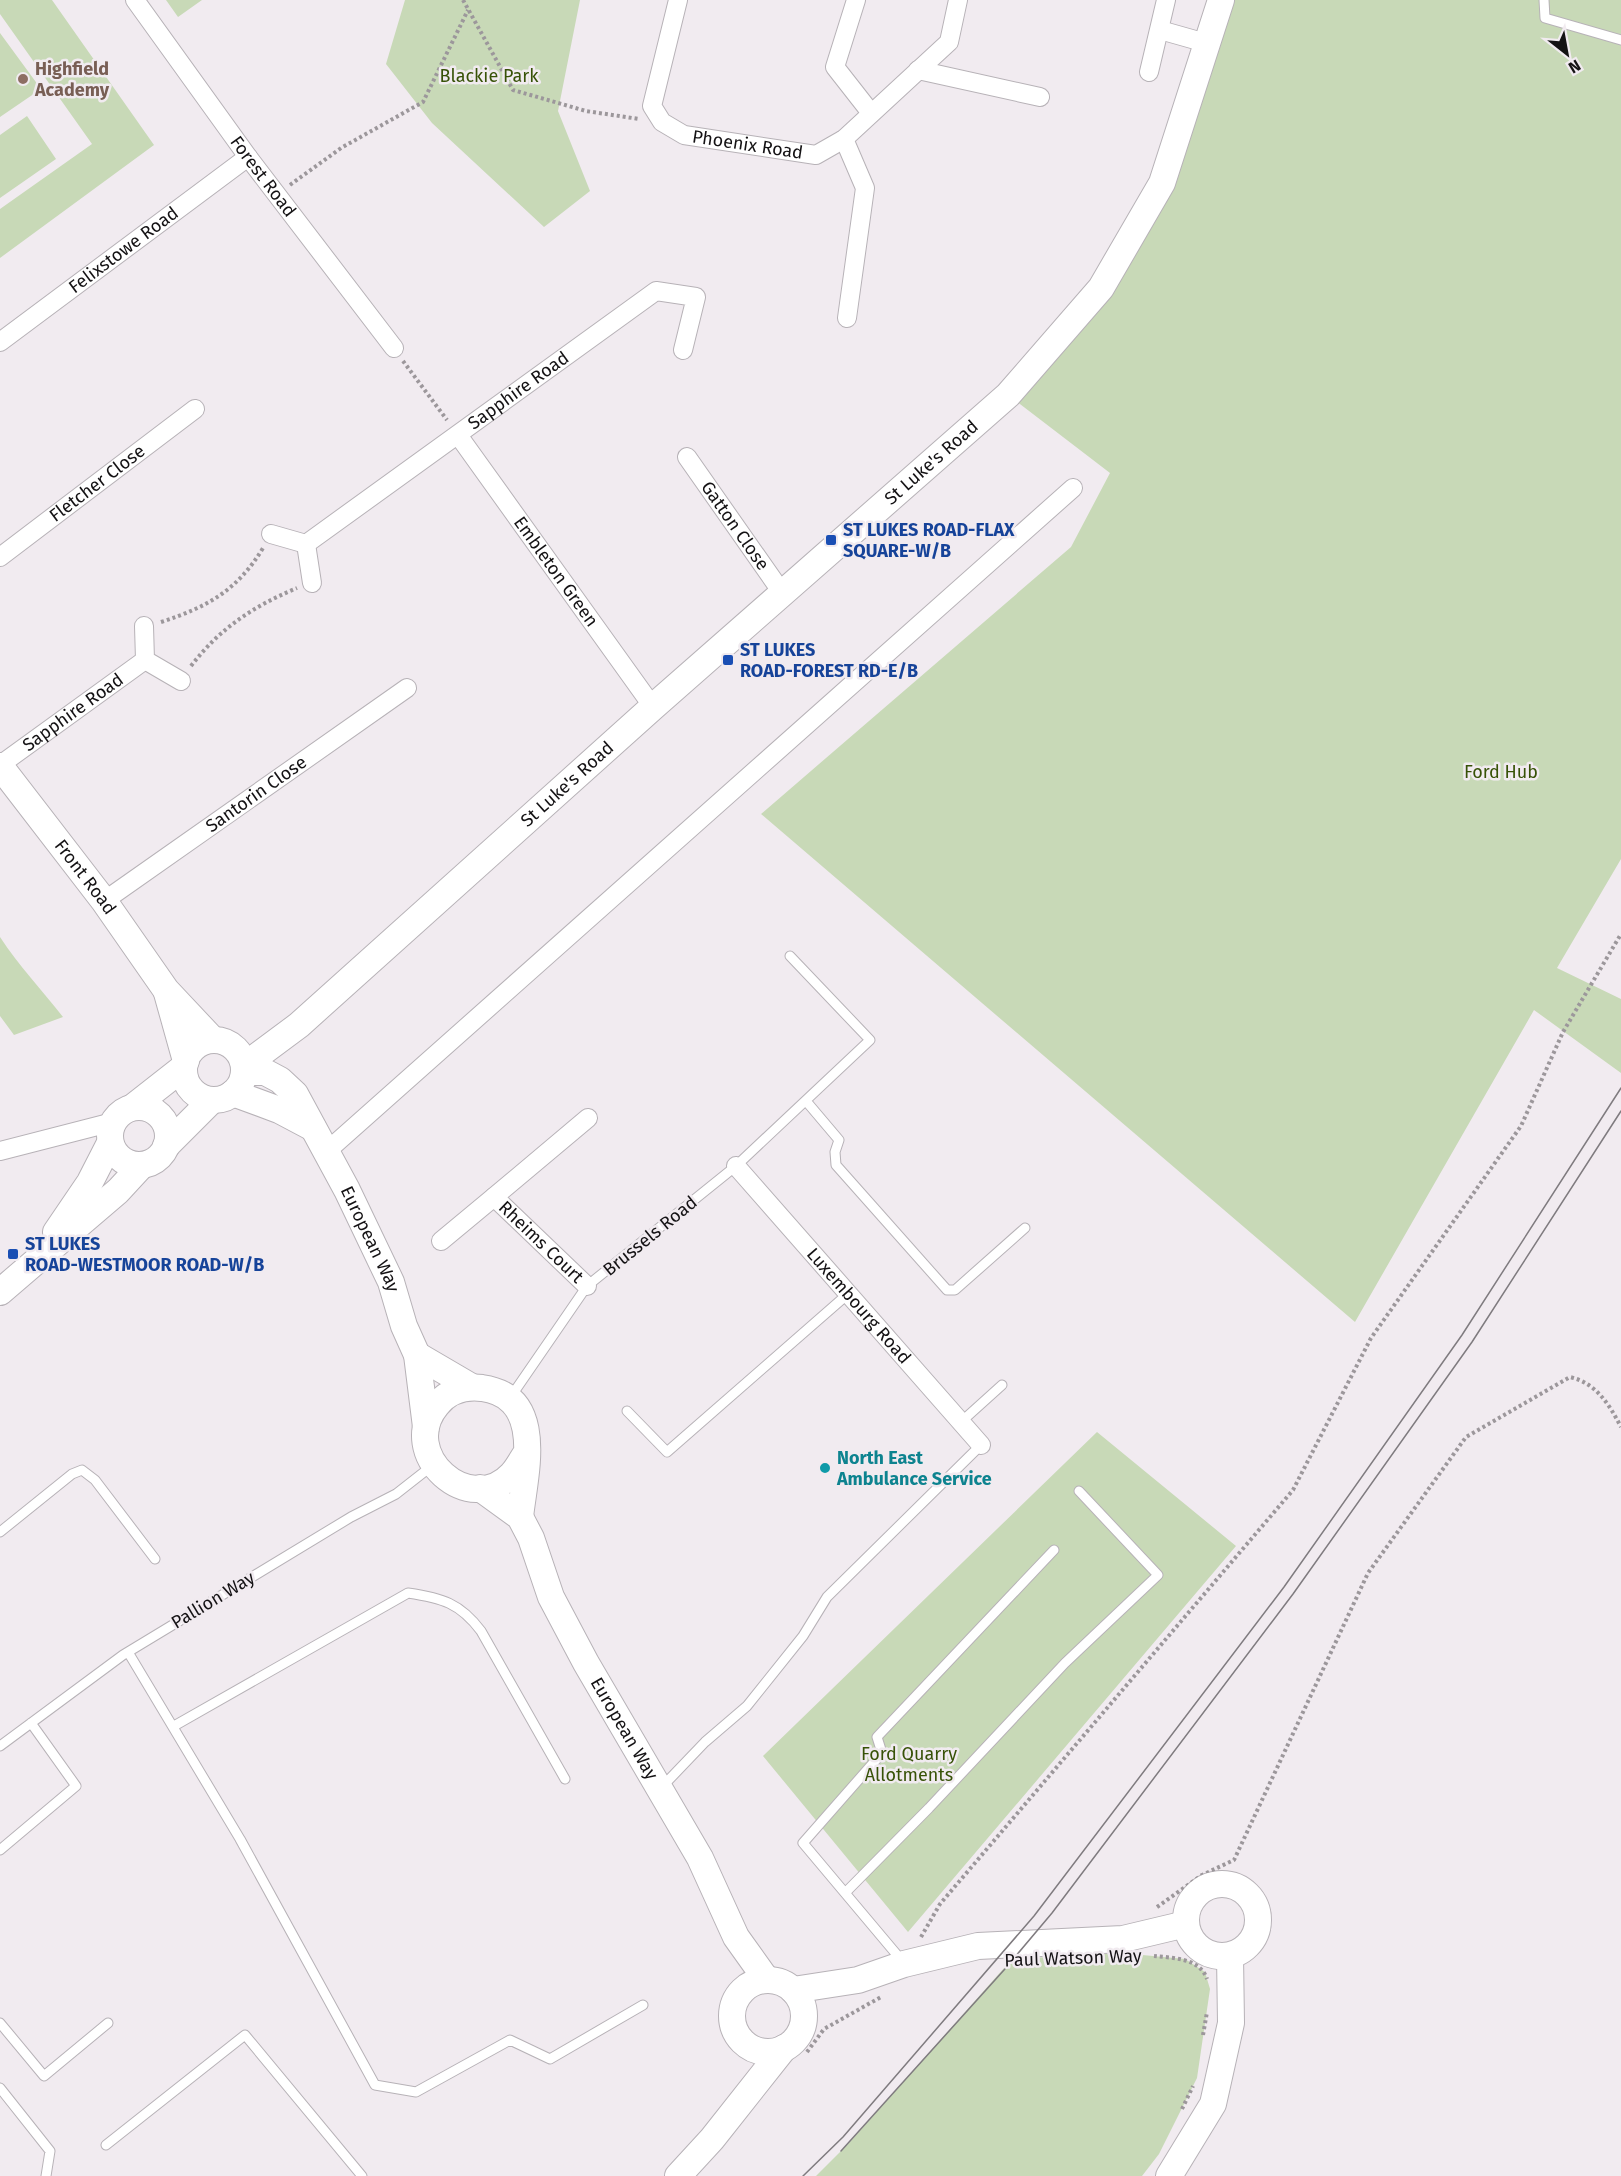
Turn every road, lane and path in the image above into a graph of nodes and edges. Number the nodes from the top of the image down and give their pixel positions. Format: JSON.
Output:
{"nodes":[{"id":1,"x":135,"y":0,"type":"edge"},
{"id":2,"x":463,"y":0,"type":"edge"},
{"id":3,"x":678,"y":0,"type":"edge"},
{"id":4,"x":856,"y":0,"type":"edge"},
{"id":5,"x":958,"y":0,"type":"edge"},
{"id":6,"x":1166,"y":0,"type":"edge"},
{"id":7,"x":1221,"y":0,"type":"edge"},
{"id":8,"x":1544,"y":0,"type":"edge"},
{"id":9,"x":468,"y":10,"type":"junction"},
{"id":10,"x":1160,"y":30,"type":"junction"},
{"id":11,"x":1621,"y":40,"type":"edge"},
{"id":12,"x":1206,"y":43,"type":"junction"},
{"id":13,"x":918,"y":70,"type":"junction"},
{"id":14,"x":1149,"y":72,"type":"dead end"},
{"id":15,"x":1040,"y":97,"type":"dead end"},
{"id":16,"x":871,"y":113,"type":"junction"},
{"id":17,"x":662,"y":122,"type":"junction"},
{"id":18,"x":844,"y":139,"type":"junction"},
{"id":19,"x":248,"y":157,"type":"junction"},
{"id":20,"x":277,"y":194,"type":"junction"},
{"id":21,"x":847,"y":318,"type":"dead end"},
{"id":22,"x":0,"y":342,"type":"edge"},
{"id":23,"x":394,"y":348,"type":"joint"},
{"id":24,"x":683,"y":350,"type":"dead end"},
{"id":25,"x":195,"y":409,"type":"dead end"},
{"id":26,"x":458,"y":435,"type":"junction"},
{"id":27,"x":687,"y":457,"type":"dead end"},
{"id":28,"x":1073,"y":488,"type":"dead end"},
{"id":29,"x":271,"y":534,"type":"joint"},
{"id":30,"x":306,"y":544,"type":"junction"},
{"id":31,"x":0,"y":557,"type":"edge"},
{"id":32,"x":312,"y":583,"type":"joint"},
{"id":33,"x":783,"y":594,"type":"junction"},
{"id":34,"x":144,"y":626,"type":"joint"},
{"id":35,"x":145,"y":660,"type":"junction"},
{"id":36,"x":181,"y":681,"type":"joint"},
{"id":37,"x":407,"y":688,"type":"dead end"},
{"id":38,"x":653,"y":708,"type":"junction"},
{"id":39,"x":0,"y":766,"type":"edge"},
{"id":40,"x":104,"y":901,"type":"junction"},
{"id":41,"x":1621,"y":934,"type":"edge"},
{"id":42,"x":790,"y":956,"type":"dead end"},
{"id":43,"x":166,"y":990,"type":"junction"},
{"id":44,"x":299,"y":1025,"type":"junction"},
{"id":45,"x":221,"y":1042,"type":"junction"},
{"id":46,"x":185,"y":1064,"type":"junction"},
{"id":47,"x":233,"y":1083,"type":"junction"},
{"id":48,"x":806,"y":1101,"type":"junction"},
{"id":49,"x":588,"y":1118,"type":"dead end"},
{"id":50,"x":119,"y":1124,"type":"junction"},
{"id":51,"x":166,"y":1146,"type":"junction"},
{"id":52,"x":0,"y":1151,"type":"edge"},
{"id":53,"x":326,"y":1152,"type":"junction"},
{"id":54,"x":142,"y":1165,"type":"junction"},
{"id":55,"x":736,"y":1167,"type":"junction"},
{"id":56,"x":494,"y":1197,"type":"junction"},
{"id":57,"x":1025,"y":1228,"type":"dead end"},
{"id":58,"x":441,"y":1241,"type":"dead end"},
{"id":59,"x":25,"y":1269,"type":"junction"},
{"id":60,"x":587,"y":1286,"type":"junction"},
{"id":61,"x":0,"y":1292,"type":"edge"},
{"id":62,"x":849,"y":1293,"type":"junction"},
{"id":63,"x":417,"y":1355,"type":"junction"},
{"id":64,"x":1002,"y":1385,"type":"dead end"},
{"id":65,"x":471,"y":1386,"type":"junction"},
{"id":66,"x":510,"y":1398,"type":"junction"},
{"id":67,"x":627,"y":1411,"type":"dead end"},
{"id":68,"x":961,"y":1422,"type":"junction"},
{"id":69,"x":426,"y":1427,"type":"junction"},
{"id":70,"x":1621,"y":1427,"type":"edge"},
{"id":71,"x":981,"y":1445,"type":"joint"},
{"id":72,"x":525,"y":1455,"type":"junction"},
{"id":73,"x":433,"y":1465,"type":"junction"},
{"id":74,"x":480,"y":1488,"type":"junction"},
{"id":75,"x":1079,"y":1491,"type":"dead end"},
{"id":76,"x":520,"y":1517,"type":"junction"},
{"id":77,"x":0,"y":1532,"type":"edge"},
{"id":78,"x":1054,"y":1550,"type":"dead end"},
{"id":79,"x":155,"y":1559,"type":"dead end"},
{"id":80,"x":128,"y":1652,"type":"junction"},
{"id":81,"x":31,"y":1723,"type":"junction"},
{"id":82,"x":174,"y":1726,"type":"junction"},
{"id":83,"x":0,"y":1746,"type":"edge"},
{"id":84,"x":565,"y":1779,"type":"dead end"},
{"id":85,"x":659,"y":1791,"type":"junction"},
{"id":86,"x":0,"y":1850,"type":"edge"},
{"id":87,"x":845,"y":1893,"type":"junction"},
{"id":88,"x":1150,"y":1911,"type":"dead end"},
{"id":89,"x":1186,"y":1924,"type":"junction"},
{"id":90,"x":736,"y":1937,"type":"junction"},
{"id":91,"x":1143,"y":1955,"type":"dead end"},
{"id":92,"x":1230,"y":1956,"type":"junction"},
{"id":93,"x":904,"y":1964,"type":"junction"},
{"id":94,"x":766,"y":1980,"type":"junction"},
{"id":95,"x":858,"y":1980,"type":"junction"},
{"id":96,"x":1210,"y":1989,"type":"dead end"},
{"id":97,"x":743,"y":1990,"type":"junction"},
{"id":98,"x":793,"y":1990,"type":"junction"},
{"id":99,"x":887,"y":1994,"type":"dead end"},
{"id":100,"x":1209,"y":2000,"type":"dead end"},
{"id":101,"x":643,"y":2005,"type":"dead end"},
{"id":102,"x":805,"y":2014,"type":"junction"},
{"id":103,"x":0,"y":2023,"type":"edge"},
{"id":104,"x":108,"y":2024,"type":"dead end"},
{"id":105,"x":738,"y":2036,"type":"junction"},
{"id":106,"x":1202,"y":2045,"type":"dead end"},
{"id":107,"x":794,"y":2052,"type":"junction"},
{"id":108,"x":1197,"y":2078,"type":"dead end"},
{"id":109,"x":0,"y":2088,"type":"edge"},
{"id":110,"x":743,"y":2098,"type":"junction"},
{"id":111,"x":1178,"y":2116,"type":"dead end"},
{"id":112,"x":106,"y":2145,"type":"dead end"},
{"id":113,"x":46,"y":2176,"type":"edge"},
{"id":114,"x":362,"y":2176,"type":"edge"},
{"id":115,"x":678,"y":2176,"type":"edge"},
{"id":116,"x":1169,"y":2176,"type":"edge"}],
"edges":[{"from":1,"to":19,"type":"street","name":"Forest Road"},
{"from":2,"to":9,"type":"path"},
{"from":3,"to":17,"type":"street"},
{"from":4,"to":16,"type":"street"},
{"from":5,"to":13,"type":"street","name":"Phoenix Road"},
{"from":6,"to":10,"type":"street"},
{"from":7,"to":12,"type":"main road","name":"St Luke's Road"},
{"from":8,"to":11,"type":"lane"},
{"from":9,"to":17,"type":"path"},
{"from":9,"to":20,"type":"path"},
{"from":10,"to":12,"type":"street"},
{"from":10,"to":14,"type":"street"},
{"from":12,"to":33,"type":"main road","name":"St Luke's Road"},
{"from":13,"to":15,"type":"street"},
{"from":13,"to":16,"type":"street","name":"Phoenix Road"},
{"from":16,"to":18,"type":"street","name":"Phoenix Road"},
{"from":17,"to":18,"type":"street","name":"Phoenix Road"},
{"from":18,"to":21,"type":"street"},
{"from":19,"to":20,"type":"street","name":"Forest Road"},
{"from":19,"to":22,"type":"street","name":"Felixstowe Road"},
{"from":20,"to":23,"type":"street","name":"Forest Road"},
{"from":23,"to":26,"type":"path"},
{"from":24,"to":26,"type":"street","name":"Sapphire Road"},
{"from":25,"to":31,"type":"street","name":"Fletcher Close"},
{"from":26,"to":30,"type":"street","name":"Sapphire Road"},
{"from":26,"to":38,"type":"street","name":"Embleton Green"},
{"from":27,"to":33,"type":"street","name":"Gatton Close"},
{"from":28,"to":53,"type":"street"},
{"from":29,"to":30,"type":"street"},
{"from":29,"to":34,"type":"path"},
{"from":30,"to":32,"type":"street"},
{"from":32,"to":36,"type":"path"},
{"from":33,"to":38,"type":"main road","name":"St Luke's Road"},
{"from":34,"to":35,"type":"street"},
{"from":35,"to":36,"type":"street"},
{"from":35,"to":39,"type":"street","name":"Sapphire Road"},
{"from":37,"to":40,"type":"street","name":"Santorin Close"},
{"from":38,"to":44,"type":"main road","name":"St Luke's Road"},
{"from":39,"to":40,"type":"main road","name":"Front Road"},
{"from":40,"to":43,"type":"main road","name":"Front Road"},
{"from":41,"to":93,"type":"path"},
{"from":42,"to":48,"type":"lane","name":"Brussels Road"},
{"from":43,"to":45,"type":"main road"},
{"from":43,"to":46,"type":"main road"},
{"from":44,"to":45,"type":"main road","name":"St Luke's Road"},
{"from":44,"to":47,"type":"main road","name":"St Luke's Road"},
{"from":45,"to":46,"type":"main road"},
{"from":45,"to":47,"type":"main road"},
{"from":46,"to":47,"type":"main road"},
{"from":46,"to":50,"type":"main road"},
{"from":47,"to":51,"type":"main road","name":"St Luke's Road"},
{"from":47,"to":53,"type":"main road","name":"European Way"},
{"from":48,"to":55,"type":"lane","name":"Brussels Road"},
{"from":48,"to":57,"type":"lane"},
{"from":49,"to":56,"type":"street","name":"Rheims Court"},
{"from":50,"to":51,"type":"main road"},
{"from":50,"to":52,"type":"street"},
{"from":50,"to":54,"type":"main road"},
{"from":50,"to":59,"type":"main road"},
{"from":51,"to":54,"type":"main road"},
{"from":53,"to":63,"type":"main road","name":"European Way"},
{"from":54,"to":59,"type":"main road"},
{"from":55,"to":60,"type":"lane","name":"Brussels Road"},
{"from":55,"to":62,"type":"street","name":"Luxembourg Road"},
{"from":56,"to":58,"type":"street","name":"Rheims Court"},
{"from":56,"to":60,"type":"street","name":"Rheims Court"},
{"from":59,"to":61,"type":"main road"},
{"from":60,"to":66,"type":"lane","name":"Brussels Road"},
{"from":62,"to":67,"type":"lane"},
{"from":62,"to":68,"type":"street","name":"Luxembourg Road"},
{"from":63,"to":65,"type":"main road"},
{"from":63,"to":69,"type":"main road","name":"European Way"},
{"from":64,"to":68,"type":"lane"},
{"from":65,"to":66,"type":"main road"},
{"from":65,"to":69,"type":"main road"},
{"from":66,"to":72,"type":"main road"},
{"from":68,"to":71,"type":"street","name":"Luxembourg Road"},
{"from":69,"to":73,"type":"main road"},
{"from":70,"to":88,"type":"path"},
{"from":71,"to":85,"type":"lane"},
{"from":72,"to":74,"type":"main road"},
{"from":72,"to":76,"type":"main road"},
{"from":73,"to":74,"type":"main road"},
{"from":73,"to":80,"type":"lane","name":"Pallion Way"},
{"from":74,"to":76,"type":"main road"},
{"from":75,"to":87,"type":"lane"},
{"from":76,"to":85,"type":"main road","name":"European Way"},
{"from":77,"to":79,"type":"lane"},
{"from":78,"to":87,"type":"lane"},
{"from":80,"to":81,"type":"lane","name":"Pallion Way"},
{"from":80,"to":82,"type":"lane"},
{"from":81,"to":83,"type":"lane","name":"Pallion Way"},
{"from":81,"to":86,"type":"lane"},
{"from":82,"to":84,"type":"lane"},
{"from":82,"to":101,"type":"lane"},
{"from":85,"to":90,"type":"main road","name":"European Way"},
{"from":87,"to":93,"type":"lane"},
{"from":89,"to":92,"type":"main road"},
{"from":89,"to":92,"type":"main road"},
{"from":89,"to":93,"type":"main road"},
{"from":90,"to":94,"type":"main road"},
{"from":90,"to":97,"type":"main road"},
{"from":91,"to":96,"type":"path","name":"Paul Watson Way"},
{"from":92,"to":116,"type":"main road"},
{"from":93,"to":95,"type":"main road"},
{"from":94,"to":97,"type":"main road"},
{"from":94,"to":98,"type":"main road"},
{"from":95,"to":98,"type":"main road"},
{"from":95,"to":102,"type":"main road"},
{"from":97,"to":105,"type":"main road"},
{"from":98,"to":102,"type":"main road"},
{"from":99,"to":107,"type":"path"},
{"from":100,"to":106,"type":"path"},
{"from":102,"to":107,"type":"main road"},
{"from":103,"to":104,"type":"lane"},
{"from":105,"to":107,"type":"main road"},
{"from":105,"to":110,"type":"main road"},
{"from":107,"to":110,"type":"main road"},
{"from":108,"to":111,"type":"path"},
{"from":109,"to":113,"type":"lane"},
{"from":110,"to":115,"type":"main road"},
{"from":112,"to":114,"type":"lane"}]}
